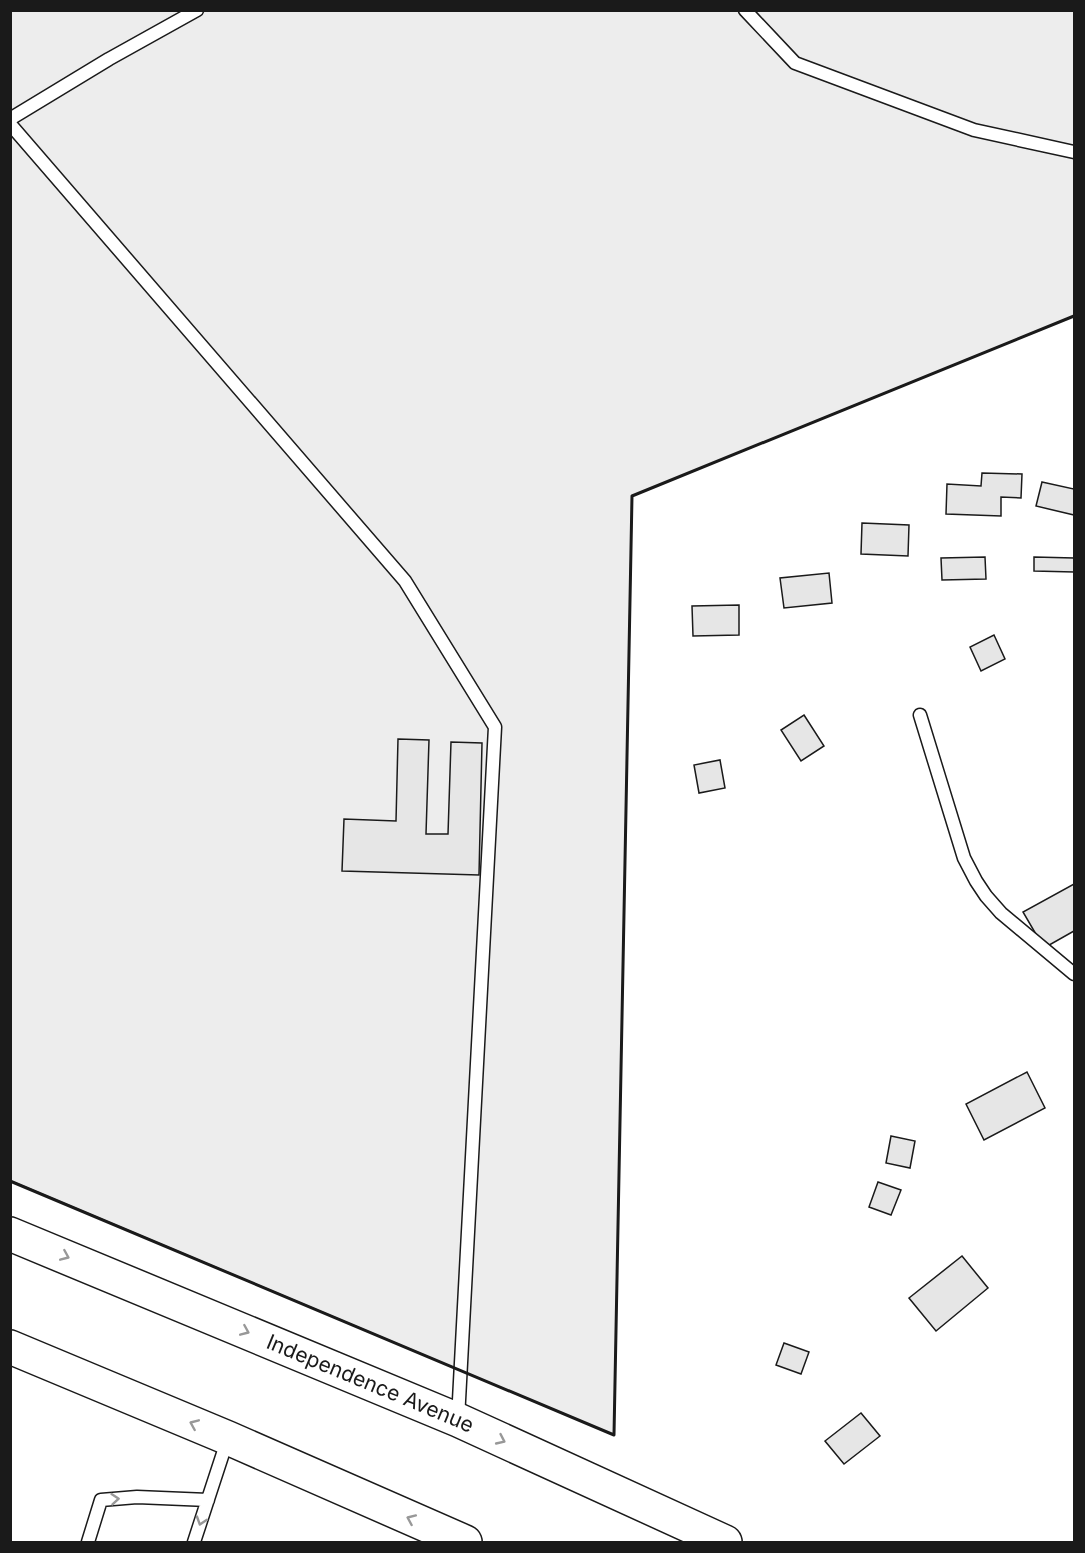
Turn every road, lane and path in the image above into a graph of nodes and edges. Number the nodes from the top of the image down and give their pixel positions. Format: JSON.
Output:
{"nodes":[{"id":1,"x":197,"y":10,"type":"edge"},
{"id":2,"x":745,"y":10,"type":"edge"},
{"id":3,"x":10,"y":119,"type":"edge"},
{"id":4,"x":10,"y":124,"type":"edge"},
{"id":5,"x":1074,"y":152,"type":"edge"},
{"id":6,"x":920,"y":715,"type":"dead end"},
{"id":7,"x":1074,"y":974,"type":"edge"},
{"id":8,"x":10,"y":1234,"type":"edge"},
{"id":9,"x":10,"y":1347,"type":"edge"},
{"id":10,"x":458,"y":1420,"type":"junction"},
{"id":11,"x":228,"y":1438,"type":"junction"},
{"id":12,"x":208,"y":1500,"type":"junction"},
{"id":13,"x":680,"y":1532,"type":"edge"},
{"id":14,"x":88,"y":1542,"type":"edge"},
{"id":15,"x":194,"y":1542,"type":"edge"},
{"id":16,"x":465,"y":1542,"type":"edge"},
{"id":17,"x":724,"y":1542,"type":"edge"}],
"edges":[{"from":1,"to":3,"type":"lane"},
{"from":2,"to":5,"type":"lane"},
{"from":4,"to":10,"type":"lane"},
{"from":6,"to":7,"type":"lane"},
{"from":8,"to":10,"type":"main road","name":"Independence Avenue","one_way":true},
{"from":11,"to":9,"type":"main road","one_way":true},
{"from":10,"to":13,"type":"main road","name":"Independence Avenue","one_way":true},
{"from":11,"to":12,"type":"lane"},
{"from":16,"to":11,"type":"main road","one_way":true},
{"from":14,"to":12,"type":"lane","one_way":true},
{"from":12,"to":15,"type":"lane","one_way":true},
{"from":13,"to":17,"type":"main road","name":"Independence Avenue"}]}
